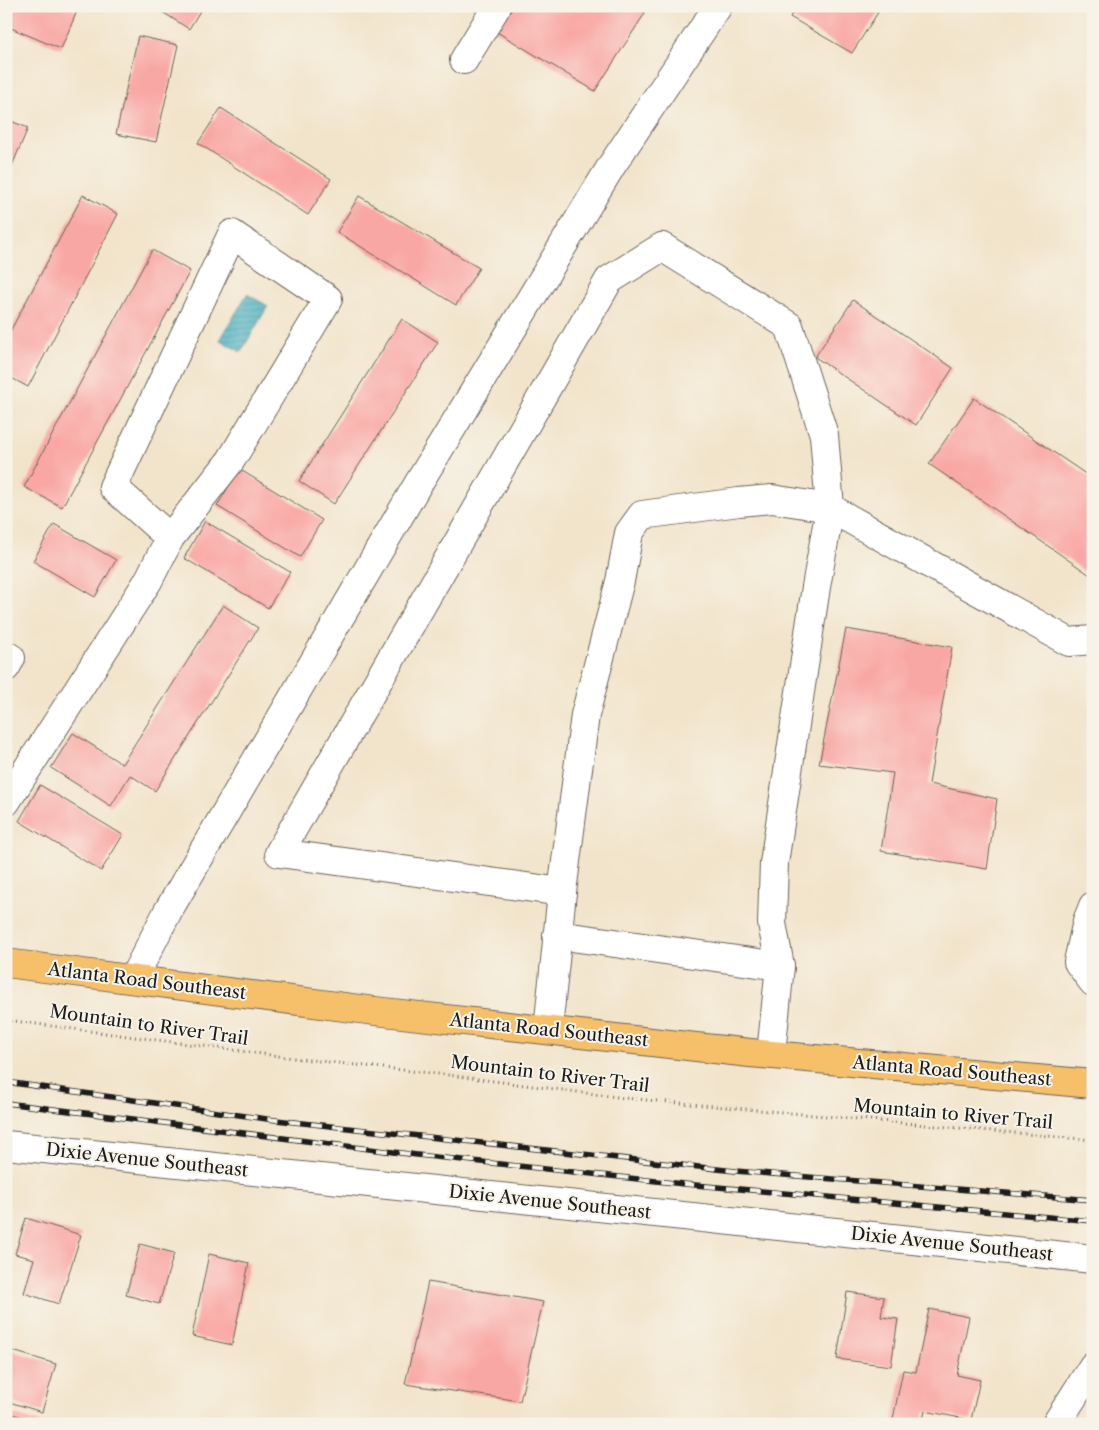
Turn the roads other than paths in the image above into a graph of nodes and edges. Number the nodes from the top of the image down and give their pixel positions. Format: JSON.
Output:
{"nodes":[{"id":1,"x":497,"y":6,"type":"edge"},
{"id":2,"x":718,"y":6,"type":"edge"},
{"id":3,"x":464,"y":60,"type":"dead end"},
{"id":4,"x":830,"y":508,"type":"junction"},
{"id":5,"x":170,"y":538,"type":"junction"},
{"id":6,"x":1093,"y":640,"type":"edge"},
{"id":7,"x":6,"y":655,"type":"edge"},
{"id":8,"x":6,"y":668,"type":"edge"},
{"id":9,"x":6,"y":802,"type":"edge"},
{"id":10,"x":562,"y":892,"type":"junction"},
{"id":11,"x":1093,"y":906,"type":"edge"},
{"id":12,"x":557,"y":935,"type":"junction"},
{"id":13,"x":6,"y":963,"type":"edge"},
{"id":14,"x":780,"y":966,"type":"junction"},
{"id":15,"x":133,"y":979,"type":"junction"},
{"id":16,"x":1093,"y":982,"type":"edge"},
{"id":17,"x":548,"y":1030,"type":"junction"},
{"id":18,"x":771,"y":1054,"type":"junction"},
{"id":19,"x":1093,"y":1084,"type":"edge"},
{"id":20,"x":6,"y":1145,"type":"edge"},
{"id":21,"x":1093,"y":1259,"type":"edge"},
{"id":22,"x":1093,"y":1366,"type":"edge"},
{"id":23,"x":1056,"y":1424,"type":"edge"}],
"edges":[{"from":1,"to":3,"type":"street"},
{"from":2,"to":15,"type":"street"},
{"from":4,"to":6,"type":"street"},
{"from":4,"to":10,"type":"street"},
{"from":4,"to":10,"type":"street"},
{"from":4,"to":14,"type":"street"},
{"from":5,"to":5,"type":"street"},
{"from":5,"to":9,"type":"street"},
{"from":7,"to":8,"type":"street"},
{"from":10,"to":12,"type":"street"},
{"from":11,"to":16,"type":"street"},
{"from":12,"to":14,"type":"street"},
{"from":12,"to":17,"type":"street"},
{"from":13,"to":15,"type":"main road","name":"Atlanta Road Southeast"},
{"from":14,"to":18,"type":"street"},
{"from":15,"to":17,"type":"main road","name":"Atlanta Road Southeast"},
{"from":17,"to":18,"type":"main road","name":"Atlanta Road Southeast"},
{"from":18,"to":19,"type":"main road","name":"Atlanta Road Southeast"},
{"from":20,"to":21,"type":"street","name":"Dixie Avenue Southeast"},
{"from":22,"to":23,"type":"street"}]}
